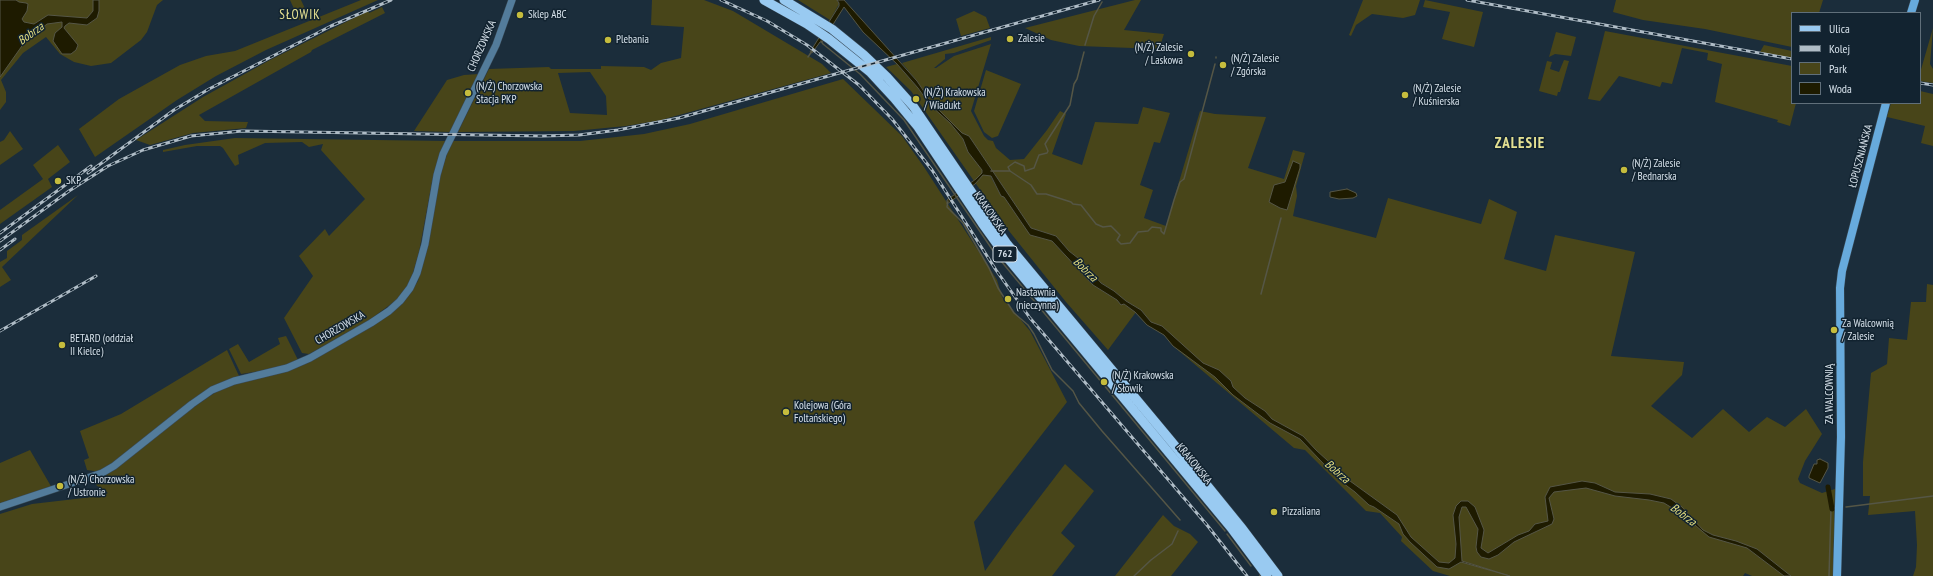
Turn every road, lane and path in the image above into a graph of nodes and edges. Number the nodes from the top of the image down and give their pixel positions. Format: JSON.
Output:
{"nodes":[{"id":1,"x":512,"y":0,"type":"edge"},
{"id":2,"x":764,"y":0,"type":"edge"},
{"id":3,"x":784,"y":0,"type":"edge"},
{"id":4,"x":1915,"y":0,"type":"edge"},
{"id":5,"x":1911,"y":12,"type":"edge"},
{"id":6,"x":1886,"y":104,"type":"edge"},
{"id":7,"x":1856,"y":214,"type":"joint"},
{"id":8,"x":0,"y":508,"type":"edge"},
{"id":9,"x":1267,"y":576,"type":"edge"},
{"id":10,"x":1278,"y":576,"type":"edge"},
{"id":11,"x":1837,"y":576,"type":"edge"}],
"edges":[{"from":1,"to":8,"type":"street","name":"CHORZOWSKA"},
{"from":2,"to":9,"type":"main road","name":"KRAKOWSKA","number":"762"},
{"from":3,"to":10,"type":"main road","name":"KRAKOWSKA","number":"762"},
{"from":4,"to":5,"type":"main road"},
{"from":6,"to":7,"type":"main road","name":"ŁOPUSZNIAŃSKA"},
{"from":7,"to":11,"type":"main road","name":"ZA WALCOWNIĄ"}]}
